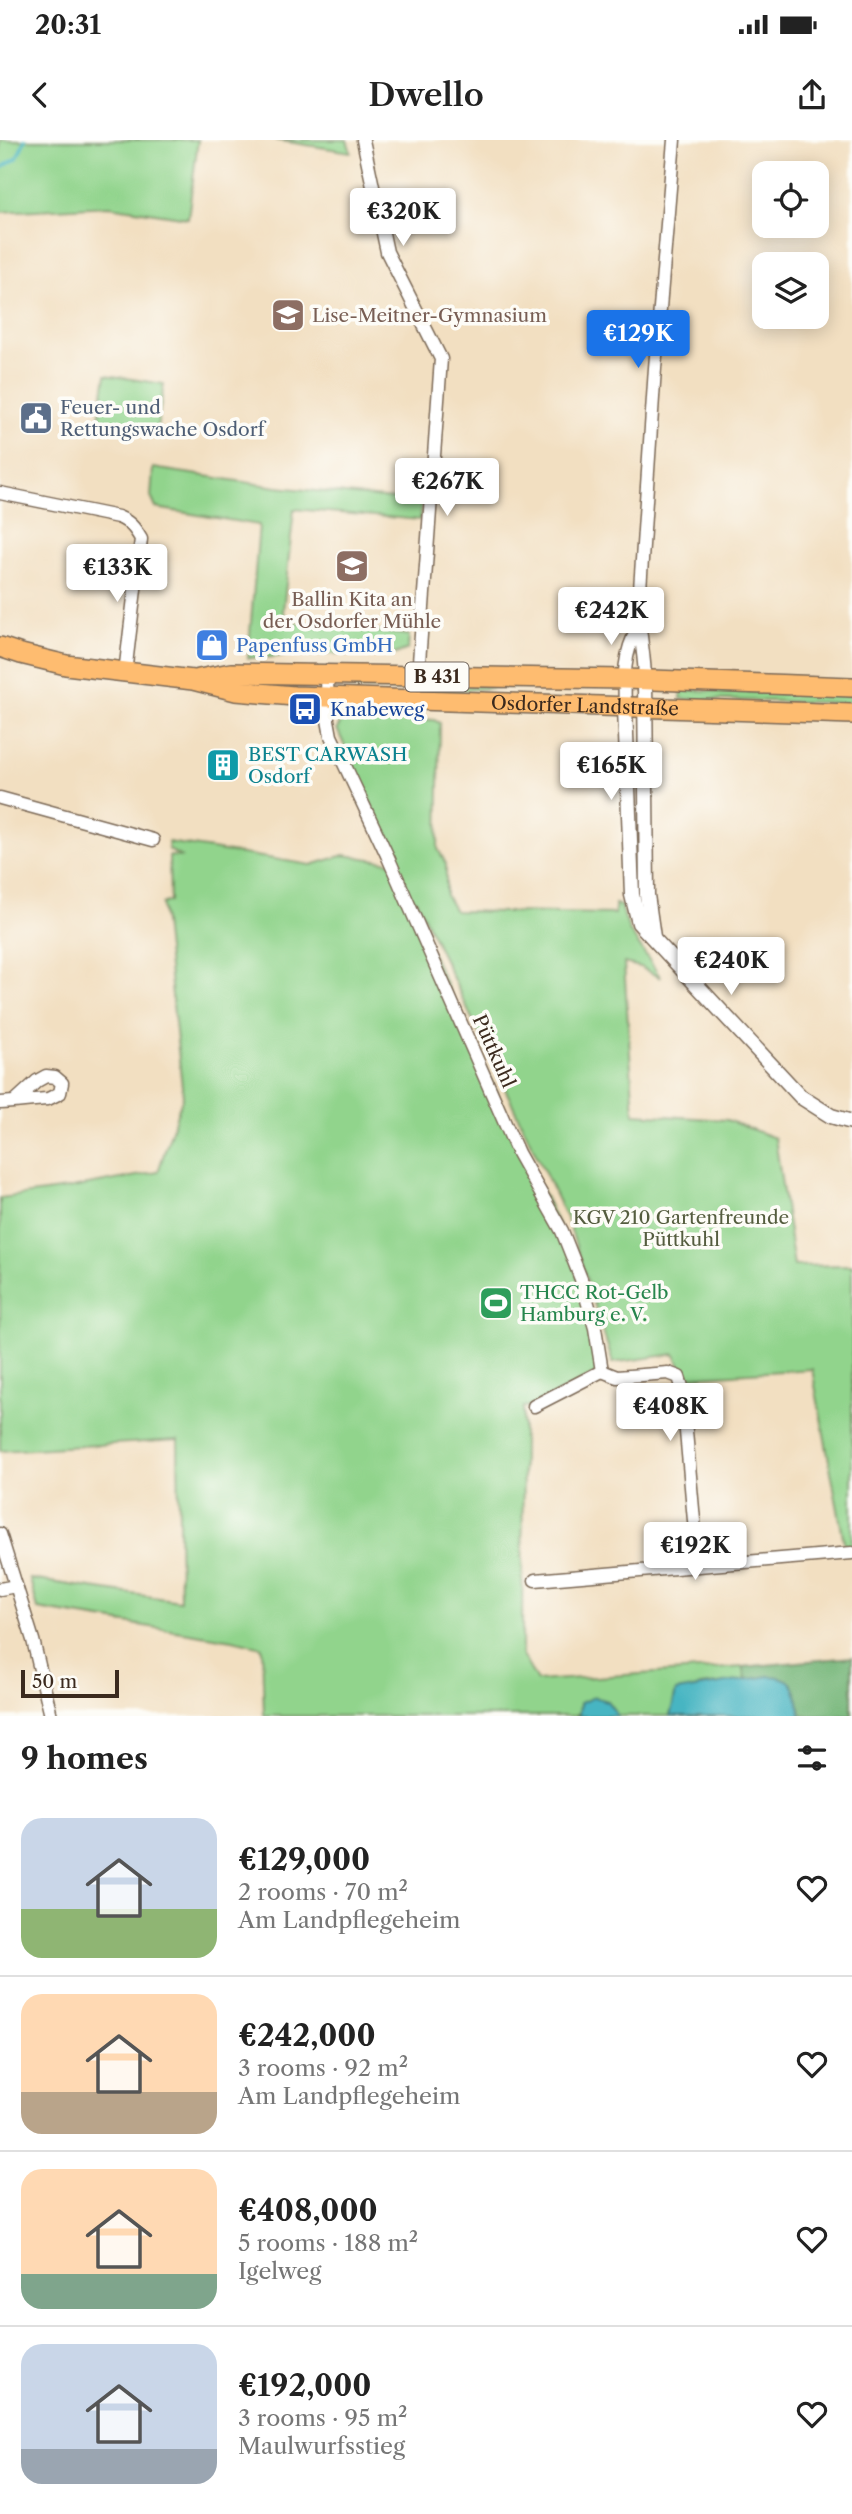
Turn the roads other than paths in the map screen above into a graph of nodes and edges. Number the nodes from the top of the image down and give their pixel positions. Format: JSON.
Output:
{"nodes":[{"id":1,"x":363,"y":140,"type":"edge"},
{"id":2,"x":674,"y":140,"type":"edge"},
{"id":3,"x":0,"y":493,"type":"edge"},
{"id":4,"x":638,"y":628,"type":"junction"},
{"id":5,"x":0,"y":647,"type":"edge"},
{"id":6,"x":0,"y":654,"type":"edge"},
{"id":7,"x":20,"y":654,"type":"junction"},
{"id":8,"x":125,"y":673,"type":"junction"},
{"id":9,"x":327,"y":675,"type":"junction"},
{"id":10,"x":418,"y":676,"type":"junction"},
{"id":11,"x":624,"y":679,"type":"junction"},
{"id":12,"x":193,"y":680,"type":"junction"},
{"id":13,"x":645,"y":680,"type":"junction"},
{"id":14,"x":852,"y":687,"type":"edge"},
{"id":15,"x":328,"y":696,"type":"junction"},
{"id":16,"x":625,"y":708,"type":"junction"},
{"id":17,"x":646,"y":709,"type":"junction"},
{"id":18,"x":852,"y":713,"type":"edge"},
{"id":19,"x":0,"y":799,"type":"edge"},
{"id":20,"x":153,"y":840,"type":"dead end"},
{"id":21,"x":653,"y":939,"type":"junction"},
{"id":22,"x":15,"y":1102,"type":"dead end"},
{"id":23,"x":0,"y":1103,"type":"edge"},
{"id":24,"x":852,"y":1122,"type":"edge"},
{"id":25,"x":601,"y":1371,"type":"junction"},
{"id":26,"x":534,"y":1406,"type":"dead end"},
{"id":27,"x":0,"y":1534,"type":"edge"},
{"id":28,"x":852,"y":1553,"type":"edge"},
{"id":29,"x":698,"y":1565,"type":"junction"},
{"id":30,"x":535,"y":1580,"type":"dead end"},
{"id":31,"x":16,"y":1586,"type":"junction"},
{"id":32,"x":0,"y":1589,"type":"edge"},
{"id":33,"x":51,"y":1716,"type":"edge"}],
"edges":[{"from":1,"to":10,"type":"street"},
{"from":2,"to":4,"type":"street"},
{"from":3,"to":8,"type":"street"},
{"from":4,"to":11,"type":"street"},
{"from":4,"to":13,"type":"street"},
{"from":5,"to":7,"type":"main road","name":"Osdorfer Landstraße","number":"B 431"},
{"from":6,"to":7,"type":"main road","name":"Osdorfer Landstraße","number":"B 431"},
{"from":7,"to":8,"type":"main road","name":"Osdorfer Landstraße","number":"B 431"},
{"from":8,"to":12,"type":"main road","name":"Osdorfer Landstraße","number":"B 431"},
{"from":9,"to":10,"type":"main road","name":"Osdorfer Landstraße","number":"B 431"},
{"from":9,"to":12,"type":"main road","name":"Osdorfer Landstraße","number":"B 431"},
{"from":9,"to":15,"type":"street","name":"Püttkuhl"},
{"from":10,"to":11,"type":"main road","name":"Osdorfer Landstraße","number":"B 431"},
{"from":11,"to":13,"type":"main road","name":"Osdorfer Landstraße","number":"B 431"},
{"from":11,"to":16,"type":"street"},
{"from":12,"to":15,"type":"main road","name":"Osdorfer Landstraße","number":"B 431"},
{"from":13,"to":14,"type":"main road","name":"Osdorfer Landstraße","number":"B 431"},
{"from":13,"to":17,"type":"street"},
{"from":15,"to":16,"type":"main road","name":"Osdorfer Landstraße","number":"B 431"},
{"from":15,"to":25,"type":"street","name":"Püttkuhl"},
{"from":16,"to":17,"type":"main road","name":"Osdorfer Landstraße","number":"B 431"},
{"from":16,"to":21,"type":"street"},
{"from":17,"to":18,"type":"main road","name":"Osdorfer Landstraße","number":"B 431"},
{"from":17,"to":21,"type":"street"},
{"from":19,"to":20,"type":"street"},
{"from":21,"to":24,"type":"street"},
{"from":22,"to":23,"type":"street"},
{"from":25,"to":26,"type":"street"},
{"from":25,"to":29,"type":"street"},
{"from":27,"to":31,"type":"street"},
{"from":28,"to":29,"type":"street"},
{"from":29,"to":30,"type":"street"},
{"from":31,"to":32,"type":"street"},
{"from":31,"to":33,"type":"street"}]}
